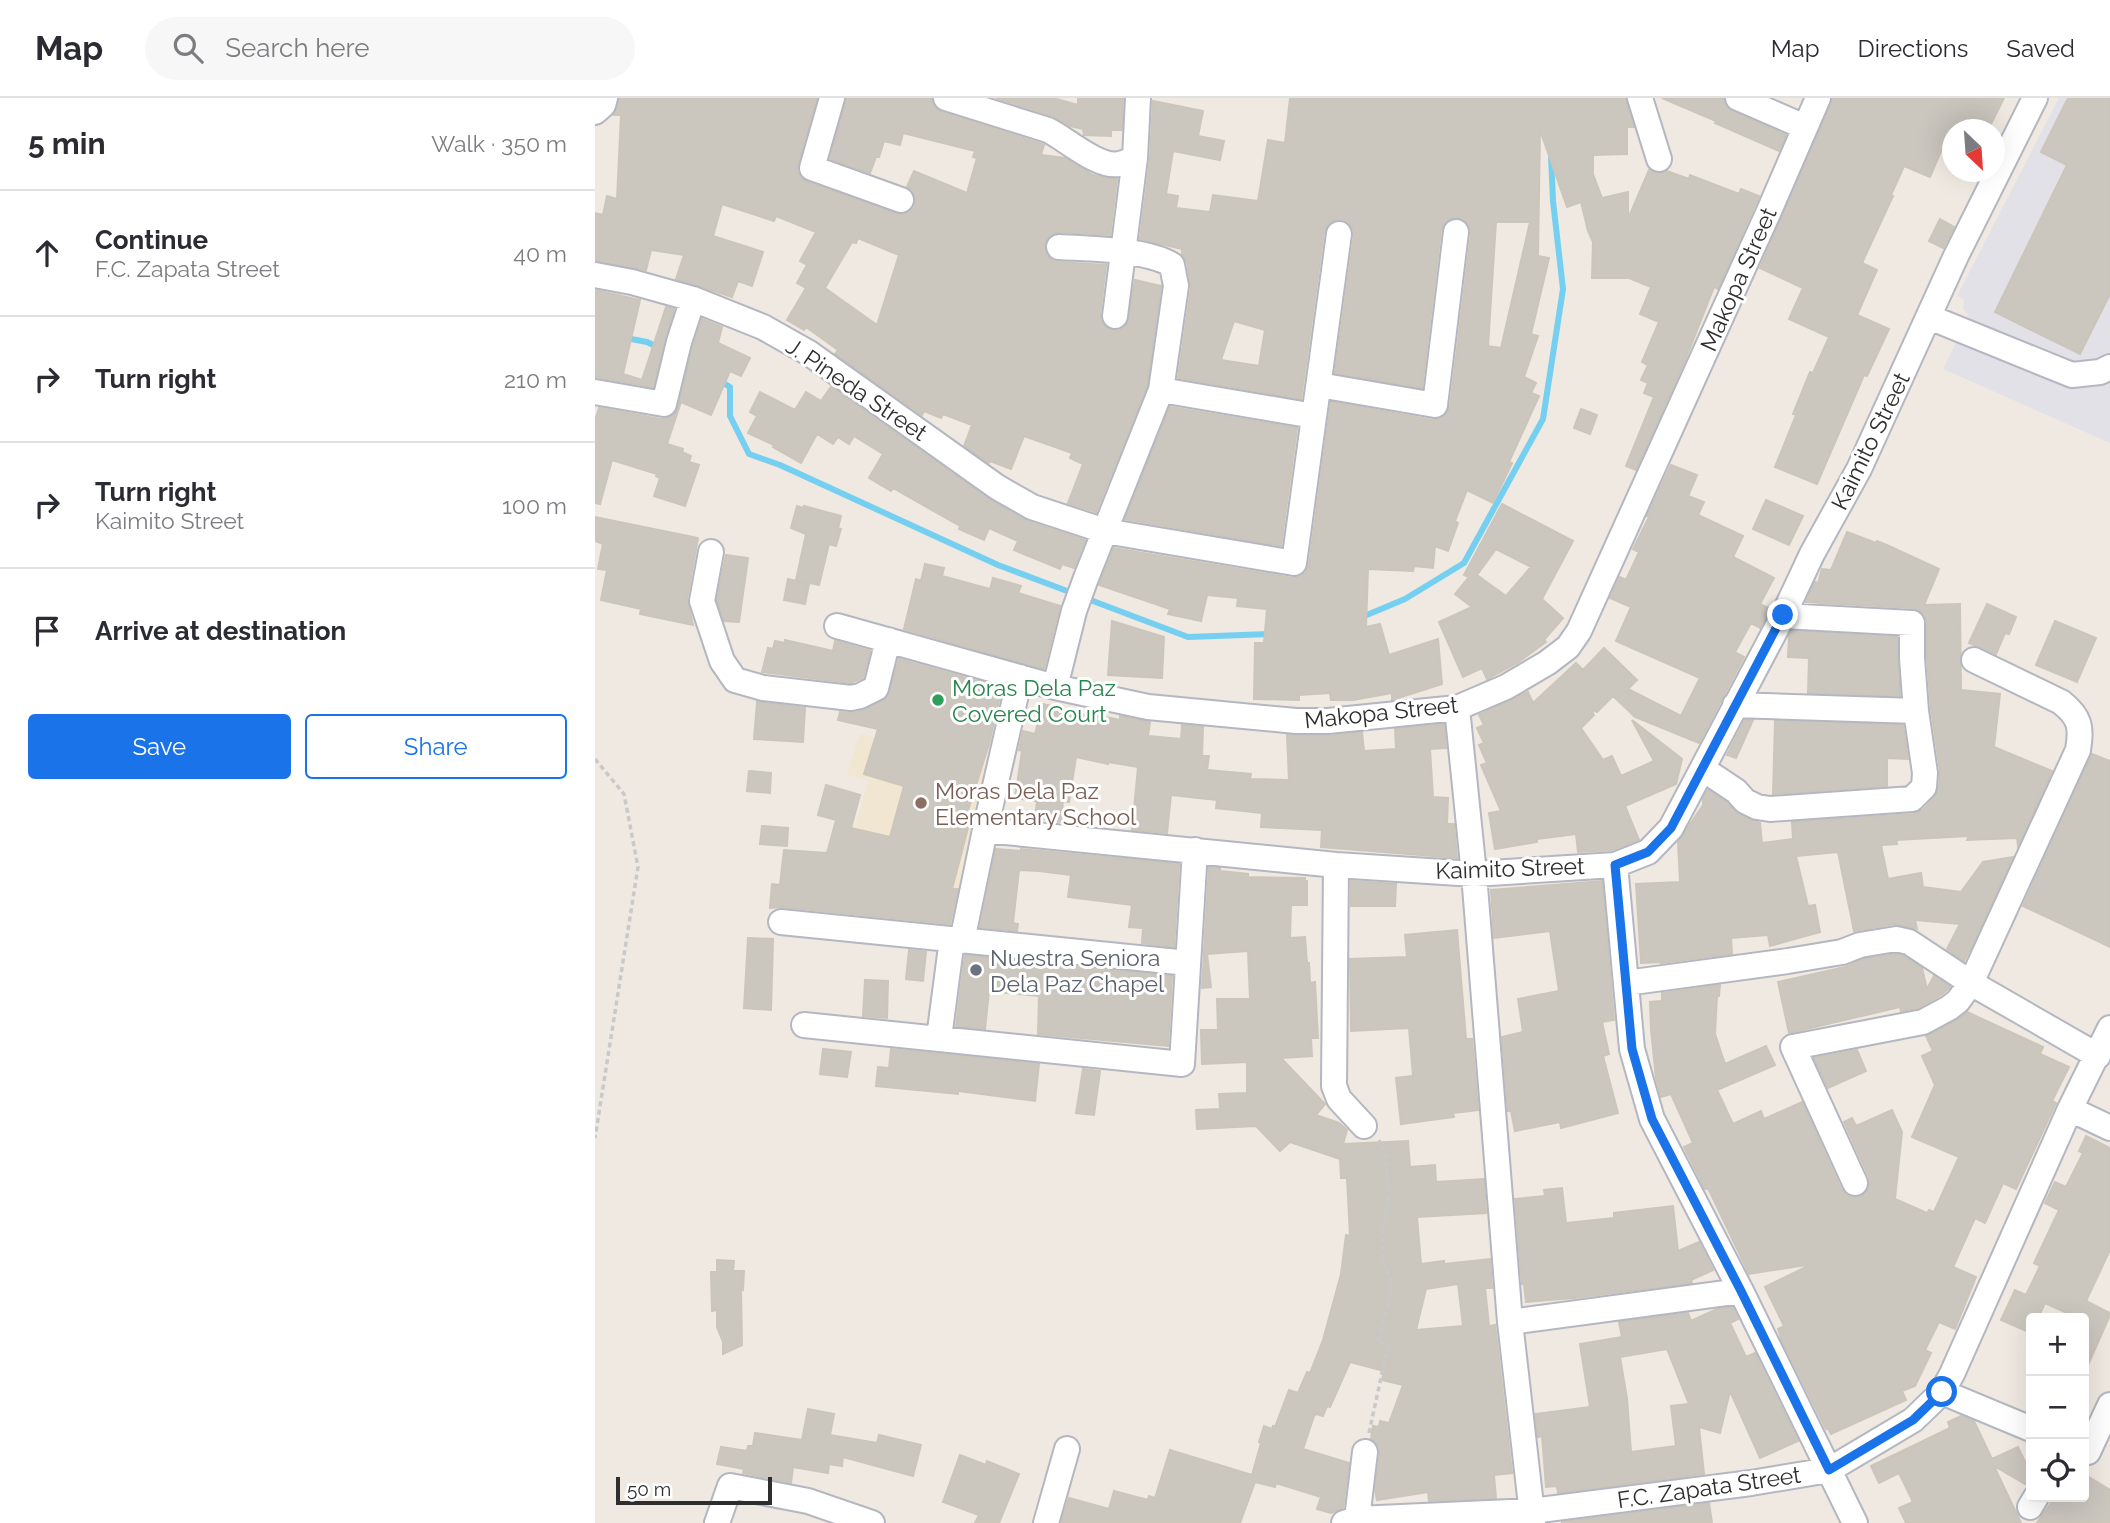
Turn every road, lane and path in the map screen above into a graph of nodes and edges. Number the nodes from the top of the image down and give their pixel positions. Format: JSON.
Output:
{"nodes":[{"id":1,"x":605,"y":98,"type":"edge"},
{"id":2,"x":832,"y":98,"type":"edge"},
{"id":3,"x":946,"y":98,"type":"edge"},
{"id":4,"x":1138,"y":98,"type":"edge"},
{"id":5,"x":1640,"y":98,"type":"edge"},
{"id":6,"x":1738,"y":98,"type":"edge"},
{"id":7,"x":1818,"y":98,"type":"edge"},
{"id":8,"x":2035,"y":98,"type":"edge"},
{"id":9,"x":595,"y":112,"type":"edge"},
{"id":10,"x":1805,"y":127,"type":"junction"},
{"id":11,"x":1135,"y":158,"type":"junction"},
{"id":12,"x":1659,"y":159,"type":"dead end"},
{"id":13,"x":901,"y":200,"type":"dead end"},
{"id":14,"x":1455,"y":232,"type":"dead end"},
{"id":15,"x":1339,"y":234,"type":"dead end"},
{"id":16,"x":1059,"y":247,"type":"dead end"},
{"id":17,"x":1125,"y":253,"type":"junction"},
{"id":18,"x":595,"y":275,"type":"edge"},
{"id":19,"x":693,"y":299,"type":"junction"},
{"id":20,"x":1115,"y":316,"type":"dead end"},
{"id":21,"x":1929,"y":317,"type":"junction"},
{"id":22,"x":2110,"y":367,"type":"edge"},
{"id":23,"x":1318,"y":385,"type":"junction"},
{"id":24,"x":1161,"y":390,"type":"junction"},
{"id":25,"x":595,"y":392,"type":"edge"},
{"id":26,"x":1314,"y":416,"type":"junction"},
{"id":27,"x":1105,"y":531,"type":"junction"},
{"id":28,"x":711,"y":552,"type":"dead end"},
{"id":29,"x":1783,"y":615,"type":"junction"},
{"id":30,"x":837,"y":626,"type":"dead end"},
{"id":31,"x":888,"y":640,"type":"junction"},
{"id":32,"x":1974,"y":660,"type":"dead end"},
{"id":33,"x":1020,"y":677,"type":"junction"},
{"id":34,"x":1055,"y":687,"type":"junction"},
{"id":35,"x":1735,"y":705,"type":"junction"},
{"id":36,"x":1457,"y":708,"type":"junction"},
{"id":37,"x":1916,"y":711,"type":"junction"},
{"id":38,"x":595,"y":759,"type":"edge"},
{"id":39,"x":1703,"y":769,"type":"junction"},
{"id":40,"x":985,"y":830,"type":"junction"},
{"id":41,"x":1195,"y":850,"type":"junction"},
{"id":42,"x":1336,"y":865,"type":"junction"},
{"id":43,"x":1615,"y":865,"type":"junction"},
{"id":44,"x":1473,"y":874,"type":"junction"},
{"id":45,"x":781,"y":922,"type":"dead end"},
{"id":46,"x":958,"y":940,"type":"junction"},
{"id":47,"x":1188,"y":963,"type":"junction"},
{"id":48,"x":1626,"y":983,"type":"junction"},
{"id":49,"x":1971,"y":983,"type":"junction"},
{"id":50,"x":804,"y":1025,"type":"dead end"},
{"id":51,"x":2110,"y":1028,"type":"edge"},
{"id":52,"x":939,"y":1038,"type":"junction"},
{"id":53,"x":2098,"y":1056,"type":"junction"},
{"id":54,"x":2070,"y":1109,"type":"junction"},
{"id":55,"x":1364,"y":1126,"type":"joint"},
{"id":56,"x":2110,"y":1128,"type":"edge"},
{"id":57,"x":595,"y":1138,"type":"edge"},
{"id":58,"x":1856,"y":1183,"type":"dead end"},
{"id":59,"x":1741,"y":1291,"type":"junction"},
{"id":60,"x":1510,"y":1322,"type":"junction"},
{"id":61,"x":1942,"y":1392,"type":"junction"},
{"id":62,"x":2110,"y":1405,"type":"edge"},
{"id":63,"x":2026,"y":1427,"type":"edge"},
{"id":64,"x":1067,"y":1449,"type":"dead end"},
{"id":65,"x":1365,"y":1452,"type":"joint"},
{"id":66,"x":2094,"y":1454,"type":"edge"},
{"id":67,"x":1829,"y":1470,"type":"junction"},
{"id":68,"x":1533,"y":1517,"type":"edge"},
{"id":69,"x":1351,"y":1521,"type":"edge"},
{"id":70,"x":1385,"y":1521,"type":"edge"},
{"id":71,"x":717,"y":1523,"type":"edge"},
{"id":72,"x":872,"y":1523,"type":"edge"},
{"id":73,"x":1046,"y":1523,"type":"edge"},
{"id":74,"x":1855,"y":1523,"type":"edge"}],
"edges":[{"from":1,"to":9,"type":"street"},
{"from":2,"to":13,"type":"street"},
{"from":3,"to":11,"type":"street"},
{"from":4,"to":11,"type":"street"},
{"from":5,"to":12,"type":"street"},
{"from":6,"to":10,"type":"street"},
{"from":7,"to":10,"type":"street","name":"Makopa Street"},
{"from":8,"to":21,"type":"street","name":"Kaimito Street"},
{"from":10,"to":36,"type":"street","name":"Makopa Street"},
{"from":11,"to":17,"type":"street"},
{"from":14,"to":23,"type":"street"},
{"from":15,"to":23,"type":"street"},
{"from":16,"to":17,"type":"street"},
{"from":17,"to":20,"type":"street"},
{"from":17,"to":24,"type":"street"},
{"from":18,"to":19,"type":"street","name":"J. Pineda Street"},
{"from":19,"to":25,"type":"street"},
{"from":19,"to":27,"type":"street","name":"J. Pineda Street"},
{"from":21,"to":22,"type":"street"},
{"from":21,"to":29,"type":"street","name":"Kaimito Street"},
{"from":23,"to":26,"type":"street"},
{"from":24,"to":26,"type":"street"},
{"from":24,"to":27,"type":"street"},
{"from":26,"to":27,"type":"street","name":"J. Pineda Street"},
{"from":27,"to":34,"type":"street"},
{"from":28,"to":31,"type":"street"},
{"from":29,"to":35,"type":"street","name":"Kaimito Street"},
{"from":29,"to":37,"type":"street"},
{"from":30,"to":31,"type":"street","name":"Makopa Street"},
{"from":31,"to":33,"type":"street","name":"Makopa Street"},
{"from":32,"to":49,"type":"street"},
{"from":33,"to":34,"type":"street","name":"Makopa Street"},
{"from":33,"to":40,"type":"street"},
{"from":34,"to":36,"type":"street","name":"Makopa Street"},
{"from":35,"to":37,"type":"street"},
{"from":35,"to":39,"type":"street","name":"Kaimito Street"},
{"from":36,"to":44,"type":"street"},
{"from":37,"to":39,"type":"street"},
{"from":38,"to":57,"type":"path"},
{"from":39,"to":43,"type":"street","name":"Kaimito Street"},
{"from":40,"to":41,"type":"street","name":"Kaimito Street"},
{"from":40,"to":46,"type":"street"},
{"from":41,"to":42,"type":"street","name":"Kaimito Street"},
{"from":41,"to":47,"type":"street"},
{"from":42,"to":44,"type":"street","name":"Kaimito Street"},
{"from":42,"to":55,"type":"street"},
{"from":43,"to":44,"type":"street","name":"Kaimito Street"},
{"from":43,"to":48,"type":"street"},
{"from":44,"to":60,"type":"street"},
{"from":45,"to":46,"type":"street"},
{"from":46,"to":47,"type":"street"},
{"from":46,"to":52,"type":"street"},
{"from":47,"to":52,"type":"street"},
{"from":48,"to":49,"type":"street"},
{"from":48,"to":59,"type":"street"},
{"from":49,"to":53,"type":"street"},
{"from":49,"to":58,"type":"street"},
{"from":50,"to":52,"type":"street"},
{"from":51,"to":53,"type":"street","name":"F.C. Zapata Street"},
{"from":53,"to":54,"type":"street","name":"F.C. Zapata Street"},
{"from":54,"to":56,"type":"street"},
{"from":54,"to":61,"type":"street","name":"F.C. Zapata Street"},
{"from":55,"to":65,"type":"path"},
{"from":59,"to":60,"type":"street"},
{"from":59,"to":67,"type":"street"},
{"from":60,"to":68,"type":"street"},
{"from":61,"to":63,"type":"street"},
{"from":61,"to":67,"type":"street","name":"F.C. Zapata Street"},
{"from":62,"to":66,"type":"street"},
{"from":64,"to":73,"type":"street"},
{"from":65,"to":69,"type":"street"},
{"from":67,"to":68,"type":"street","name":"F.C. Zapata Street"},
{"from":67,"to":74,"type":"street"},
{"from":68,"to":70,"type":"street","name":"F.C. Zapata Street"},
{"from":69,"to":70,"type":"street","name":"F.C. Zapata Street"},
{"from":71,"to":72,"type":"street"}]}
